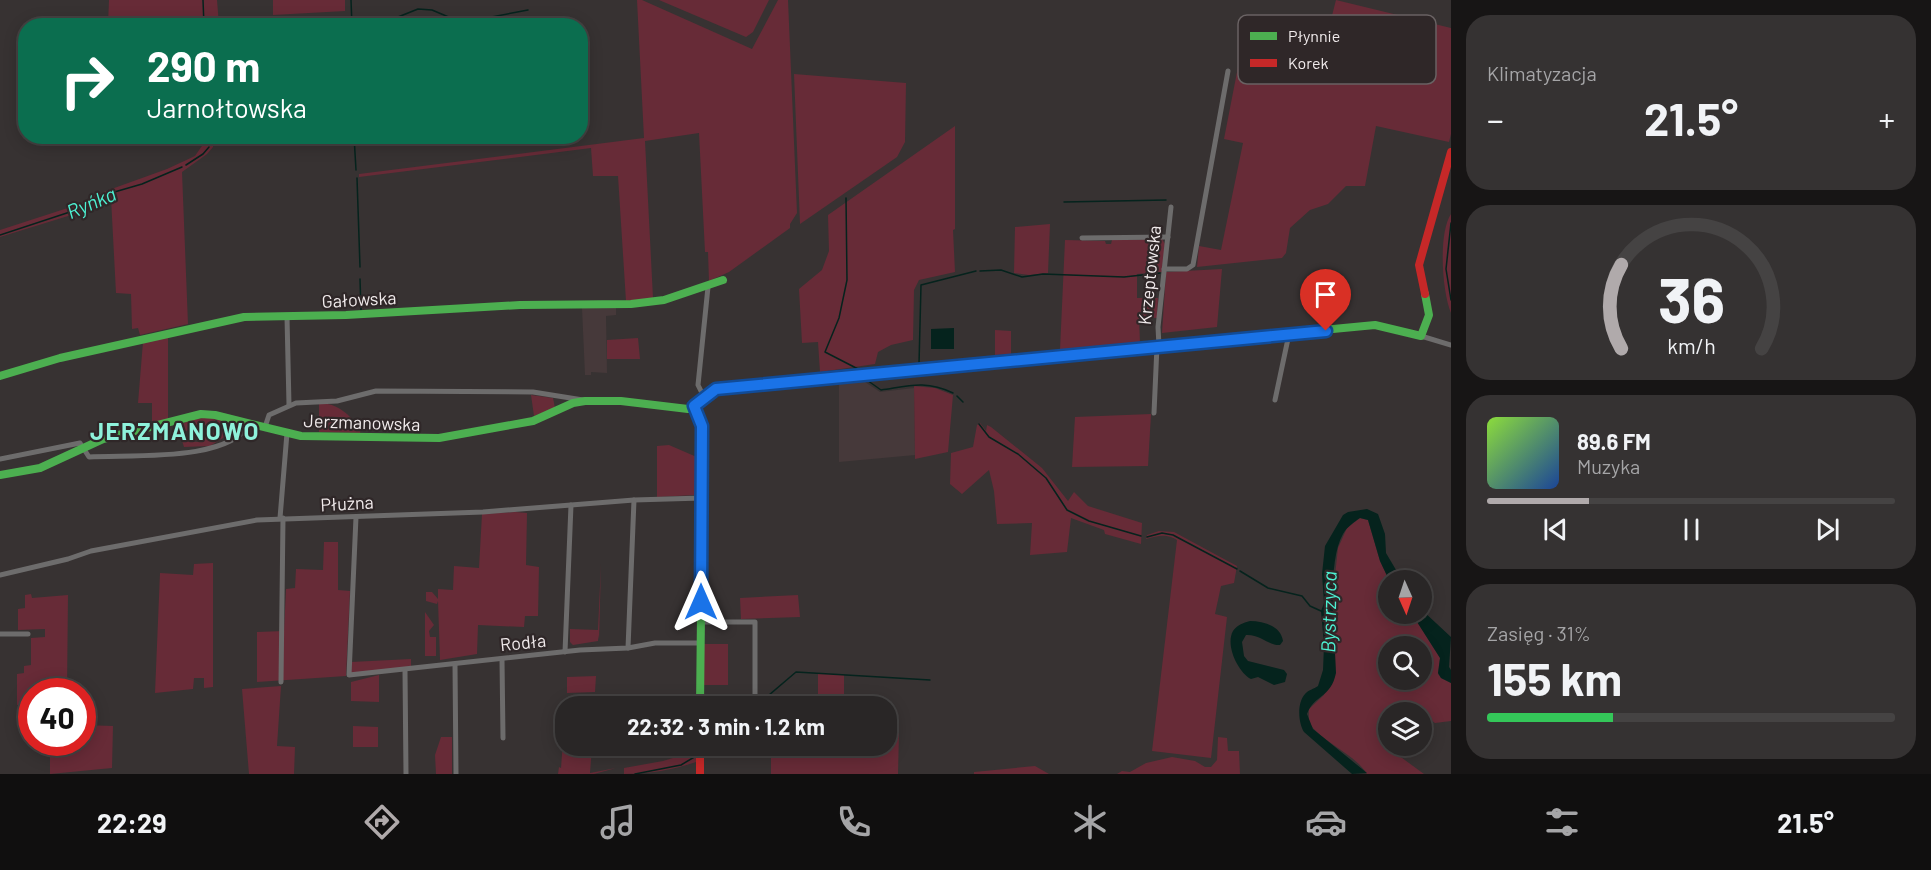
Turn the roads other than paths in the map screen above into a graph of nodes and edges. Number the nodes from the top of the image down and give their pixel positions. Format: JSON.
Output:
{"nodes":[{"id":1,"x":1228,"y":71,"type":"dead end"},
{"id":2,"x":1451,"y":152,"type":"edge"},
{"id":3,"x":1171,"y":207,"type":"dead end"},
{"id":4,"x":1168,"y":237,"type":"junction"},
{"id":5,"x":1082,"y":238,"type":"dead end"},
{"id":6,"x":1164,"y":270,"type":"junction"},
{"id":7,"x":723,"y":280,"type":"dead end"},
{"id":8,"x":708,"y":287,"type":"junction"},
{"id":9,"x":287,"y":317,"type":"junction"},
{"id":10,"x":1289,"y":334,"type":"junction"},
{"id":11,"x":1421,"y":336,"type":"junction"},
{"id":12,"x":1451,"y":345,"type":"edge"},
{"id":13,"x":1158,"y":346,"type":"junction"},
{"id":14,"x":0,"y":376,"type":"edge"},
{"id":15,"x":557,"y":397,"type":"junction"},
{"id":16,"x":704,"y":397,"type":"junction"},
{"id":17,"x":1275,"y":400,"type":"dead end"},
{"id":18,"x":585,"y":401,"type":"junction"},
{"id":19,"x":289,"y":405,"type":"junction"},
{"id":20,"x":694,"y":406,"type":"junction"},
{"id":21,"x":562,"y":409,"type":"junction"},
{"id":22,"x":1154,"y":412,"type":"dead end"},
{"id":23,"x":250,"y":423,"type":"junction"},
{"id":24,"x":265,"y":427,"type":"junction"},
{"id":25,"x":287,"y":433,"type":"junction"},
{"id":26,"x":82,"y":448,"type":"junction"},
{"id":27,"x":0,"y":459,"type":"edge"},
{"id":28,"x":0,"y":475,"type":"edge"},
{"id":29,"x":702,"y":498,"type":"junction"},
{"id":30,"x":634,"y":500,"type":"junction"},
{"id":31,"x":571,"y":505,"type":"junction"},
{"id":32,"x":356,"y":517,"type":"junction"},
{"id":33,"x":282,"y":518,"type":"junction"},
{"id":34,"x":0,"y":575,"type":"edge"},
{"id":35,"x":701,"y":622,"type":"junction"},
{"id":36,"x":0,"y":634,"type":"edge"},
{"id":37,"x":28,"y":634,"type":"dead end"},
{"id":38,"x":701,"y":643,"type":"junction"},
{"id":39,"x":628,"y":648,"type":"junction"},
{"id":40,"x":565,"y":652,"type":"junction"},
{"id":41,"x":502,"y":660,"type":"junction"},
{"id":42,"x":455,"y":665,"type":"junction"},
{"id":43,"x":405,"y":671,"type":"junction"},
{"id":44,"x":281,"y":682,"type":"dead end"},
{"id":45,"x":700,"y":696,"type":"edge"},
{"id":46,"x":755,"y":696,"type":"edge"},
{"id":47,"x":503,"y":738,"type":"dead end"},
{"id":48,"x":700,"y":756,"type":"edge"},
{"id":49,"x":406,"y":774,"type":"edge"},
{"id":50,"x":456,"y":774,"type":"edge"},
{"id":51,"x":700,"y":774,"type":"edge"}],
"edges":[{"from":1,"to":6,"type":"street"},
{"from":2,"to":11,"type":"street"},
{"from":3,"to":4,"type":"street","name":"Krzeptowska"},
{"from":4,"to":5,"type":"street"},
{"from":4,"to":6,"type":"street","name":"Krzeptowska"},
{"from":6,"to":13,"type":"street","name":"Krzeptowska"},
{"from":7,"to":8,"type":"street","name":"Gałowska"},
{"from":8,"to":9,"type":"street","name":"Gałowska"},
{"from":8,"to":16,"type":"street"},
{"from":9,"to":14,"type":"street","name":"Gałowska"},
{"from":9,"to":19,"type":"street"},
{"from":10,"to":11,"type":"street"},
{"from":10,"to":13,"type":"street"},
{"from":10,"to":17,"type":"street"},
{"from":11,"to":12,"type":"street"},
{"from":13,"to":16,"type":"street"},
{"from":13,"to":22,"type":"street","name":"Krzeptowska"},
{"from":15,"to":18,"type":"street"},
{"from":15,"to":19,"type":"street"},
{"from":15,"to":21,"type":"street"},
{"from":16,"to":20,"type":"street"},
{"from":18,"to":20,"type":"street","name":"Jerzmanowska"},
{"from":18,"to":21,"type":"street","name":"Jerzmanowska"},
{"from":19,"to":24,"type":"street"},
{"from":20,"to":29,"type":"street"},
{"from":21,"to":25,"type":"street","name":"Jerzmanowska"},
{"from":23,"to":24,"type":"street","name":"Jerzmanowska"},
{"from":23,"to":26,"type":"street","name":"Jerzmanowska"},
{"from":23,"to":26,"type":"street"},
{"from":24,"to":25,"type":"street","name":"Jerzmanowska"},
{"from":25,"to":33,"type":"street"},
{"from":26,"to":27,"type":"street"},
{"from":26,"to":28,"type":"street","name":"Jerzmanowska"},
{"from":29,"to":30,"type":"street","name":"Płużna"},
{"from":29,"to":35,"type":"street"},
{"from":30,"to":31,"type":"street","name":"Płużna"},
{"from":30,"to":39,"type":"street"},
{"from":31,"to":32,"type":"street","name":"Płużna"},
{"from":31,"to":40,"type":"street"},
{"from":32,"to":33,"type":"street","name":"Płużna"},
{"from":32,"to":43,"type":"street","name":"Rodła"},
{"from":33,"to":34,"type":"street","name":"Płużna"},
{"from":33,"to":44,"type":"street"},
{"from":35,"to":38,"type":"street"},
{"from":35,"to":46,"type":"street"},
{"from":36,"to":37,"type":"street"},
{"from":38,"to":39,"type":"street","name":"Rodła"},
{"from":38,"to":45,"type":"street"},
{"from":39,"to":40,"type":"street","name":"Rodła"},
{"from":40,"to":41,"type":"street","name":"Rodła"},
{"from":41,"to":42,"type":"street","name":"Rodła"},
{"from":41,"to":47,"type":"street"},
{"from":42,"to":43,"type":"street","name":"Rodła"},
{"from":42,"to":50,"type":"street"},
{"from":43,"to":49,"type":"street"},
{"from":48,"to":51,"type":"street"}]}
